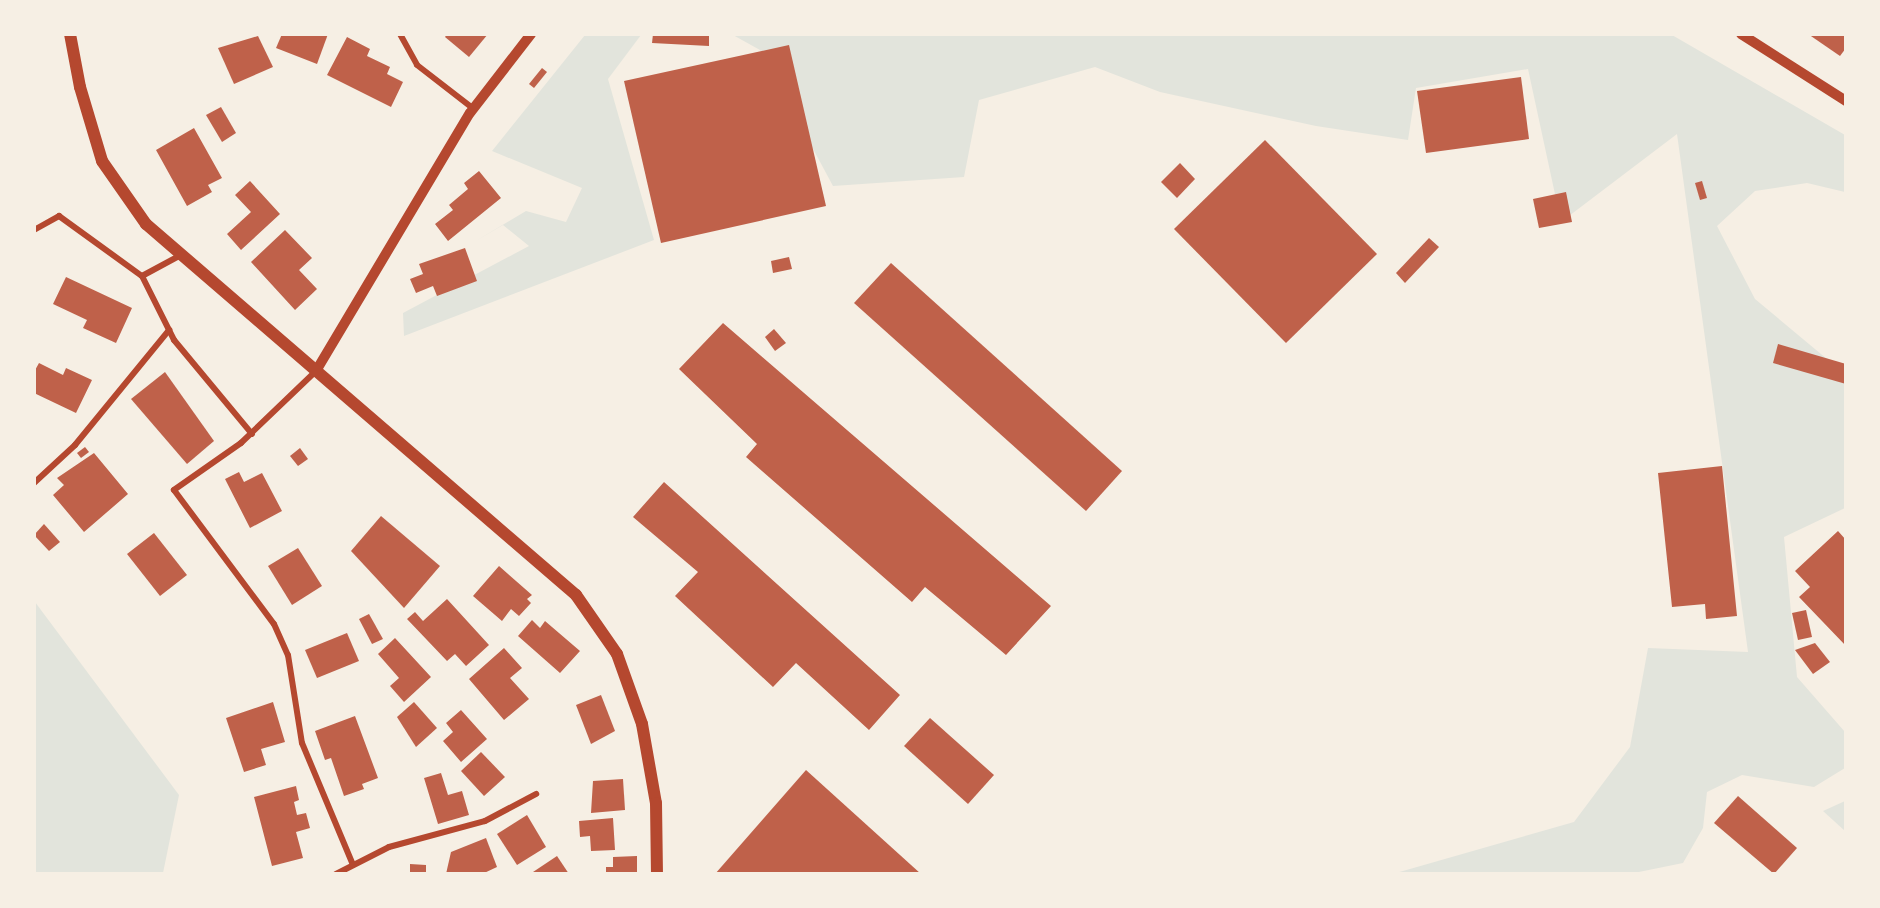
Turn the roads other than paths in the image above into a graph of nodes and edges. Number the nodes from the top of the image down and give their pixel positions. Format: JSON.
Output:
{"nodes":[{"id":1,"x":70,"y":34,"type":"edge"},
{"id":2,"x":400,"y":34,"type":"edge"},
{"id":3,"x":531,"y":34,"type":"edge"},
{"id":4,"x":1742,"y":34,"type":"edge"},
{"id":5,"x":1845,"y":101,"type":"edge"},
{"id":6,"x":474,"y":109,"type":"junction"},
{"id":7,"x":34,"y":230,"type":"edge"},
{"id":8,"x":179,"y":256,"type":"junction"},
{"id":9,"x":142,"y":276,"type":"junction"},
{"id":10,"x":169,"y":330,"type":"junction"},
{"id":11,"x":316,"y":371,"type":"junction"},
{"id":12,"x":252,"y":434,"type":"junction"},
{"id":13,"x":34,"y":483,"type":"edge"},
{"id":14,"x":536,"y":794,"type":"dead end"},
{"id":15,"x":353,"y":865,"type":"junction"},
{"id":16,"x":336,"y":873,"type":"edge"},
{"id":17,"x":657,"y":873,"type":"edge"}],
"edges":[{"from":1,"to":8,"type":"main road"},
{"from":2,"to":6,"type":"street"},
{"from":3,"to":6,"type":"street"},
{"from":4,"to":5,"type":"street"},
{"from":6,"to":11,"type":"street"},
{"from":7,"to":9,"type":"street"},
{"from":8,"to":9,"type":"street"},
{"from":8,"to":11,"type":"main road"},
{"from":9,"to":10,"type":"street"},
{"from":10,"to":12,"type":"street"},
{"from":10,"to":13,"type":"street"},
{"from":11,"to":12,"type":"street"},
{"from":11,"to":17,"type":"main road"},
{"from":12,"to":15,"type":"street"},
{"from":14,"to":15,"type":"street"},
{"from":15,"to":16,"type":"street"}]}
